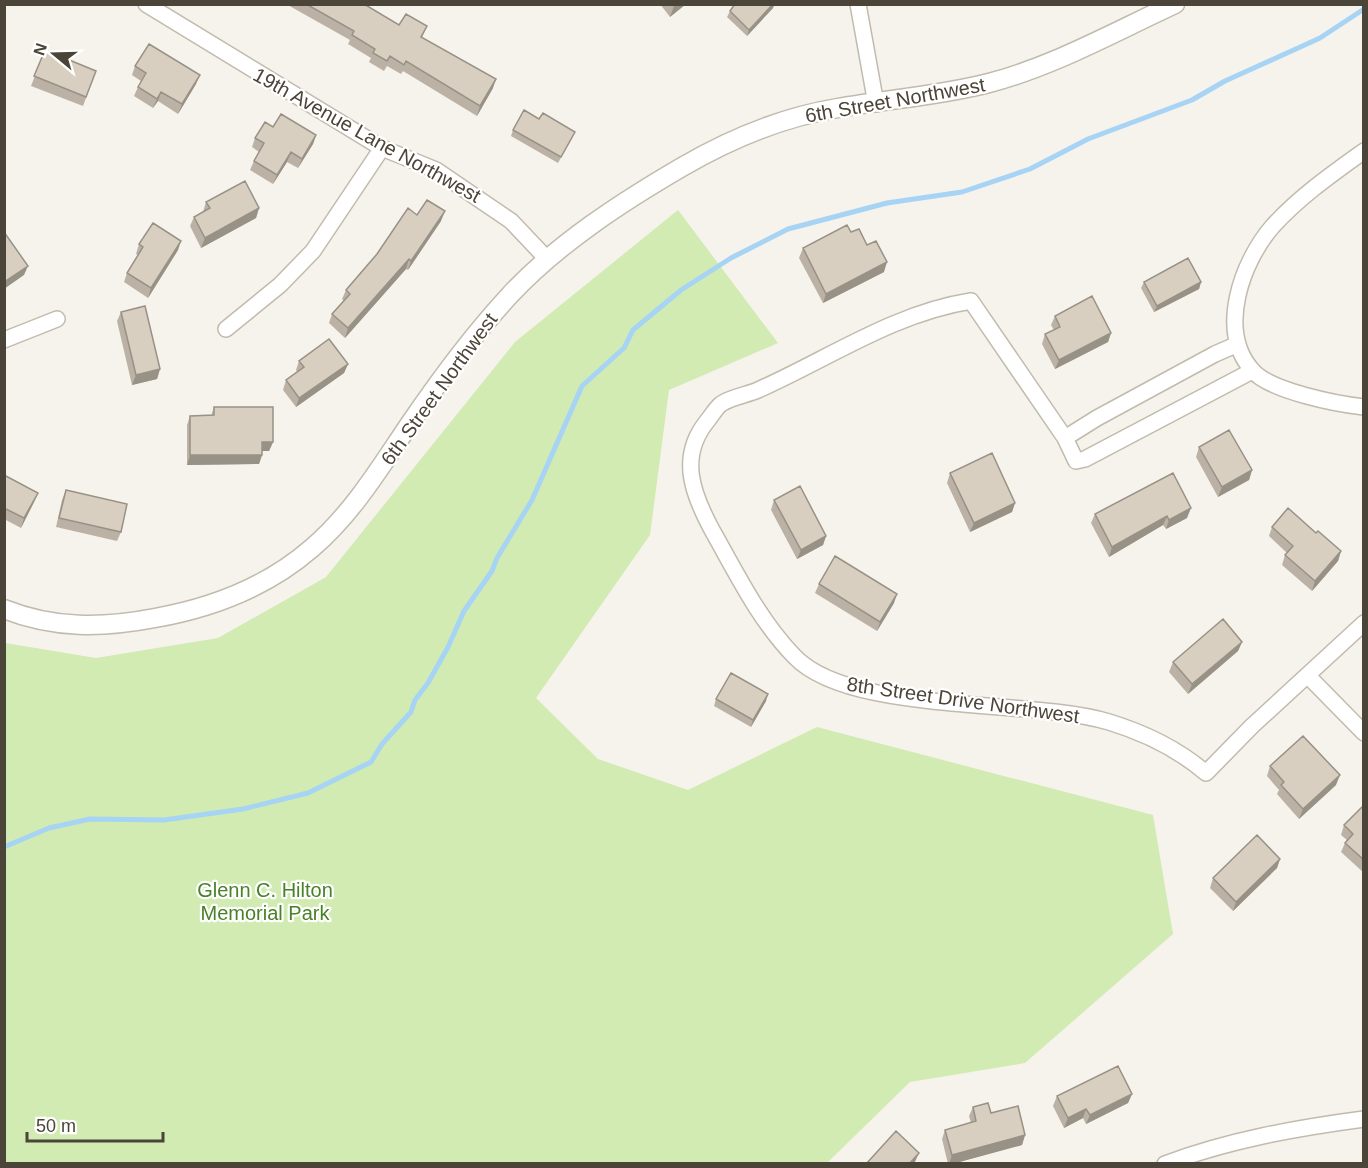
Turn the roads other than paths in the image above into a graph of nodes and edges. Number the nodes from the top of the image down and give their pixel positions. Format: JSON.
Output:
{"nodes":[{"id":1,"x":146,"y":4,"type":"edge"},
{"id":2,"x":858,"y":4,"type":"edge"},
{"id":3,"x":1175,"y":4,"type":"edge"},
{"id":4,"x":876,"y":104,"type":"junction"},
{"id":5,"x":382,"y":148,"type":"junction"},
{"id":6,"x":1364,"y":151,"type":"edge"},
{"id":7,"x":547,"y":259,"type":"junction"},
{"id":8,"x":57,"y":319,"type":"dead end"},
{"id":9,"x":226,"y":329,"type":"dead end"},
{"id":10,"x":4,"y":340,"type":"edge"},
{"id":11,"x":1238,"y":344,"type":"junction"},
{"id":12,"x":1252,"y":371,"type":"junction"},
{"id":13,"x":1364,"y":407,"type":"edge"},
{"id":14,"x":1065,"y":438,"type":"junction"},
{"id":15,"x":4,"y":609,"type":"edge"},
{"id":16,"x":1364,"y":623,"type":"edge"},
{"id":17,"x":1308,"y":676,"type":"junction"},
{"id":18,"x":1364,"y":733,"type":"edge"},
{"id":19,"x":1364,"y":1119,"type":"edge"},
{"id":20,"x":1165,"y":1164,"type":"edge"}],
"edges":[{"from":1,"to":5,"type":"street","name":"19th Avenue Lane Northwest"},
{"from":2,"to":4,"type":"street"},
{"from":3,"to":4,"type":"street","name":"6th Street Northwest"},
{"from":4,"to":7,"type":"street","name":"6th Street Northwest"},
{"from":5,"to":7,"type":"street","name":"19th Avenue Lane Northwest"},
{"from":5,"to":9,"type":"street"},
{"from":6,"to":11,"type":"street"},
{"from":7,"to":15,"type":"street","name":"6th Street Northwest"},
{"from":8,"to":10,"type":"street"},
{"from":11,"to":12,"type":"street"},
{"from":11,"to":14,"type":"street"},
{"from":12,"to":13,"type":"street"},
{"from":12,"to":14,"type":"street"},
{"from":14,"to":17,"type":"street","name":"8th Street Drive Northwest"},
{"from":16,"to":17,"type":"street"},
{"from":17,"to":18,"type":"street"},
{"from":19,"to":20,"type":"street"}]}
